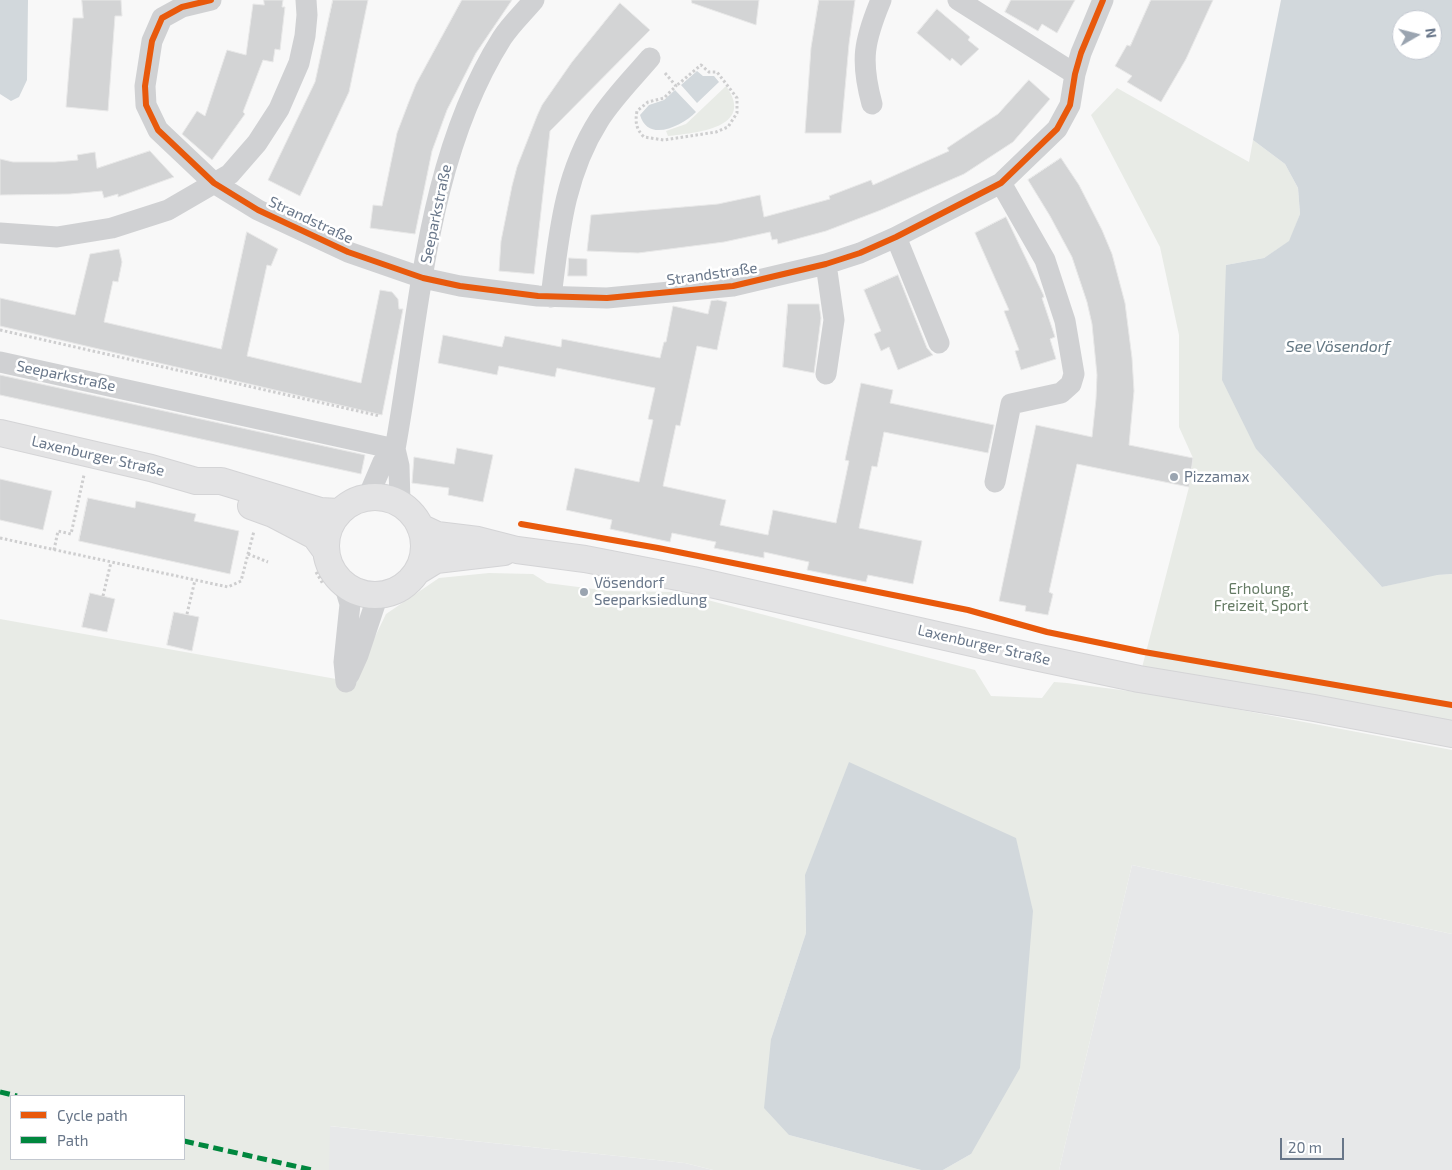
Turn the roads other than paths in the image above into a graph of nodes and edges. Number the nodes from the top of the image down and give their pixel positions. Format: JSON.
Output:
{"nodes":[{"id":1,"x":211,"y":0,"type":"edge"},
{"id":2,"x":306,"y":0,"type":"edge"},
{"id":3,"x":534,"y":0,"type":"edge"},
{"id":4,"x":881,"y":0,"type":"edge"},
{"id":5,"x":958,"y":0,"type":"edge"},
{"id":6,"x":1103,"y":0,"type":"edge"},
{"id":7,"x":158,"y":9,"type":"edge"},
{"id":8,"x":656,"y":63,"type":"road end"},
{"id":9,"x":1075,"y":74,"type":"junction"},
{"id":10,"x":872,"y":104,"type":"dead end"},
{"id":11,"x":214,"y":183,"type":"junction"},
{"id":12,"x":1001,"y":183,"type":"junction"},
{"id":13,"x":0,"y":233,"type":"edge"},
{"id":14,"x":896,"y":237,"type":"junction"},
{"id":15,"x":826,"y":264,"type":"junction"},
{"id":16,"x":423,"y":278,"type":"junction"},
{"id":17,"x":551,"y":297,"type":"junction"},
{"id":18,"x":939,"y":343,"type":"dead end"},
{"id":19,"x":0,"y":362,"type":"edge"},
{"id":20,"x":826,"y":374,"type":"dead end"},
{"id":21,"x":0,"y":433,"type":"edge"},
{"id":22,"x":388,"y":447,"type":"junction"},
{"id":23,"x":196,"y":480,"type":"junction"},
{"id":24,"x":995,"y":482,"type":"dead end"},
{"id":25,"x":368,"y":497,"type":"junction"},
{"id":26,"x":400,"y":503,"type":"junction"},
{"id":27,"x":339,"y":512,"type":"junction"},
{"id":28,"x":420,"y":527,"type":"junction"},
{"id":29,"x":517,"y":550,"type":"junction"},
{"id":30,"x":320,"y":558,"type":"junction"},
{"id":31,"x":418,"y":570,"type":"junction"},
{"id":32,"x":337,"y":588,"type":"junction"},
{"id":33,"x":378,"y":595,"type":"junction"},
{"id":34,"x":1452,"y":734,"type":"edge"}],
"edges":[{"from":1,"to":7,"type":"street"},
{"from":2,"to":11,"type":"street"},
{"from":3,"to":16,"type":"street","name":"Seeparkstraße"},
{"from":4,"to":10,"type":"street"},
{"from":5,"to":9,"type":"street"},
{"from":6,"to":9,"type":"street","name":"Strandstraße"},
{"from":7,"to":11,"type":"street","name":"Strandstraße"},
{"from":8,"to":17,"type":"street"},
{"from":9,"to":12,"type":"street","name":"Strandstraße"},
{"from":11,"to":13,"type":"street"},
{"from":11,"to":16,"type":"street","name":"Strandstraße"},
{"from":12,"to":14,"type":"street","name":"Strandstraße"},
{"from":12,"to":24,"type":"street"},
{"from":14,"to":15,"type":"street","name":"Strandstraße"},
{"from":14,"to":18,"type":"street"},
{"from":15,"to":17,"type":"street","name":"Strandstraße"},
{"from":15,"to":20,"type":"street"},
{"from":16,"to":17,"type":"street","name":"Strandstraße"},
{"from":16,"to":22,"type":"street","name":"Seeparkstraße"},
{"from":19,"to":22,"type":"street","name":"Seeparkstraße"},
{"from":21,"to":23,"type":"main road","name":"Laxenburger Straße"},
{"from":22,"to":25,"type":"street","name":"Seeparkstraße"},
{"from":22,"to":26,"type":"street","name":"Seeparkstraße"},
{"from":23,"to":27,"type":"main road","name":"Laxenburger Straße"},
{"from":23,"to":30,"type":"main road","name":"Laxenburger Straße"},
{"from":25,"to":26,"type":"main road"},
{"from":25,"to":27,"type":"main road"},
{"from":26,"to":28,"type":"main road"},
{"from":27,"to":30,"type":"main road"},
{"from":28,"to":29,"type":"main road","name":"Laxenburger Straße"},
{"from":28,"to":31,"type":"main road"},
{"from":29,"to":31,"type":"main road","name":"Laxenburger Straße"},
{"from":29,"to":34,"type":"main road","name":"Laxenburger Straße"},
{"from":30,"to":32,"type":"main road"},
{"from":31,"to":33,"type":"main road"},
{"from":32,"to":33,"type":"main road"},
{"from":32,"to":33,"type":"street"}]}
